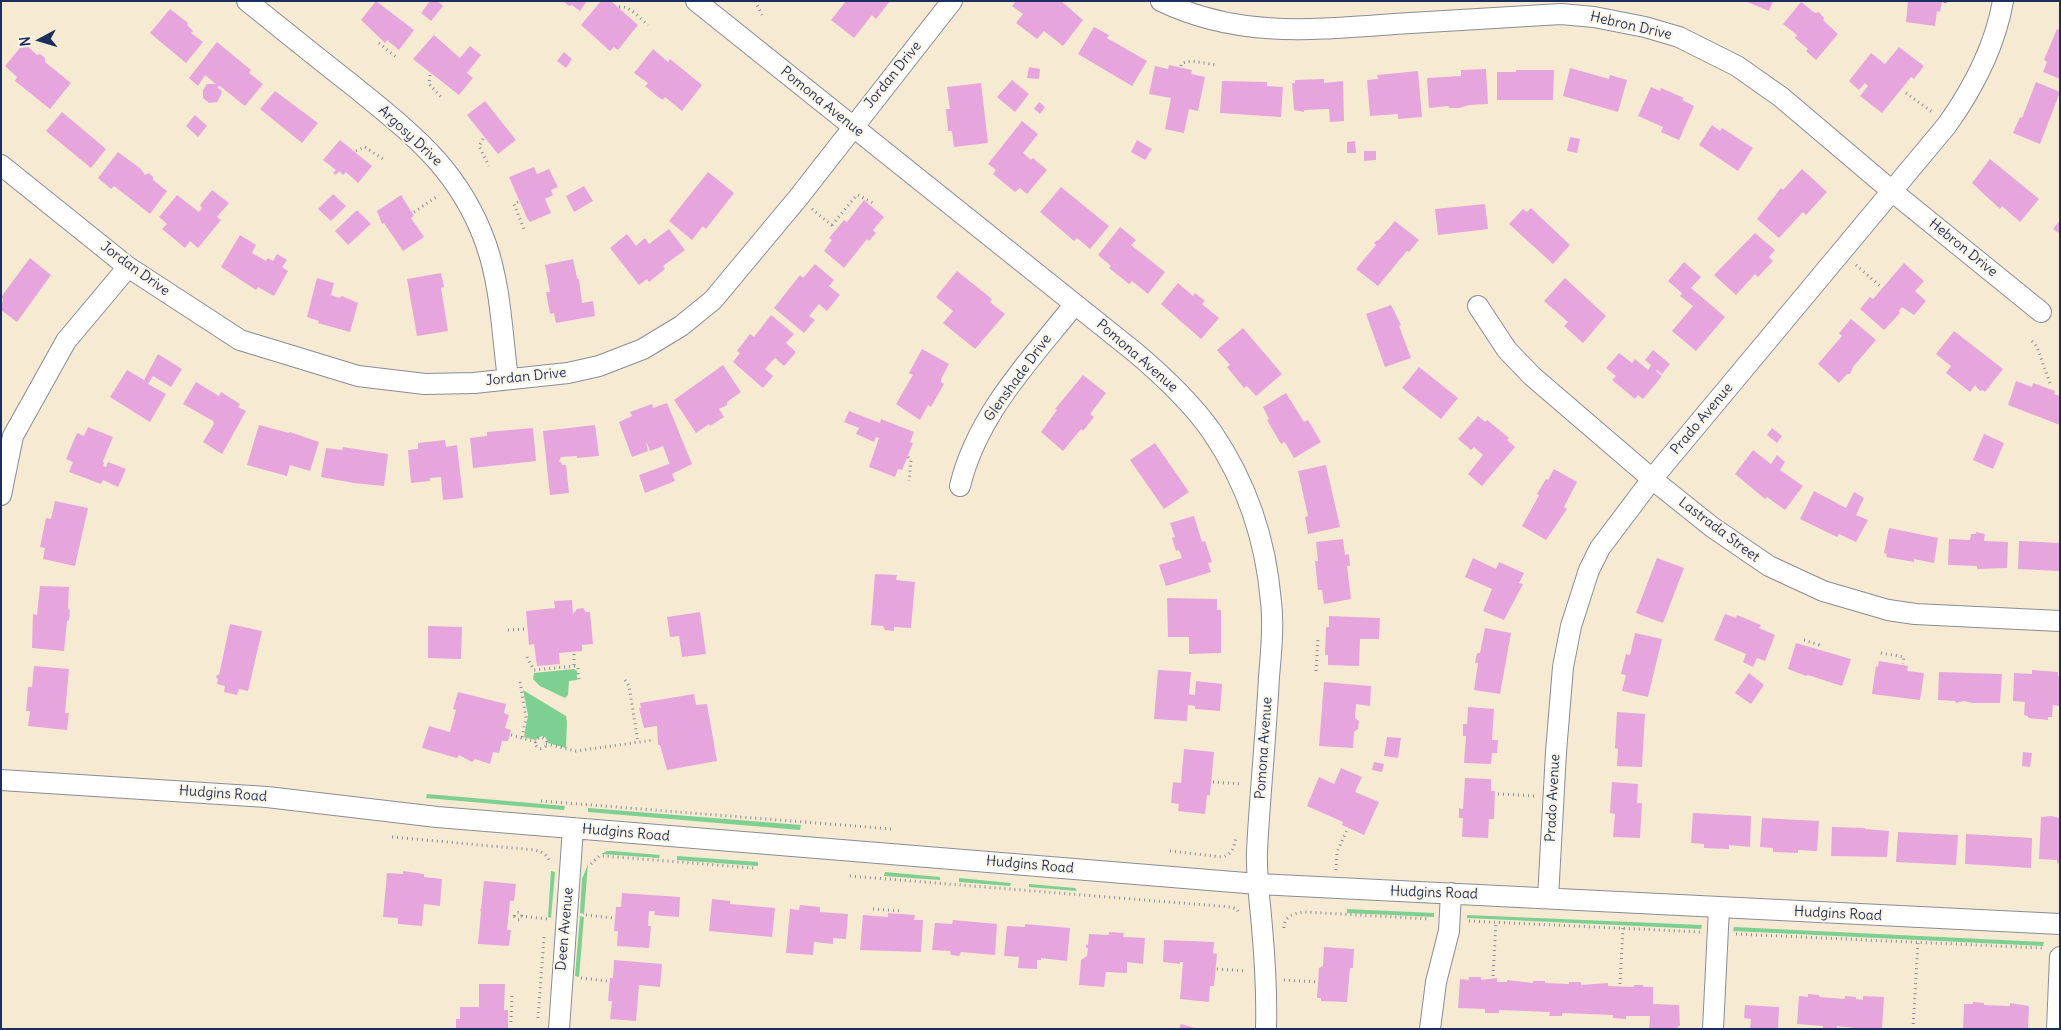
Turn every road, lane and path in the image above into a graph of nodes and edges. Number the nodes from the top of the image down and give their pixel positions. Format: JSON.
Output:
{"nodes":[{"id":1,"x":247,"y":1,"type":"edge"},
{"id":2,"x":696,"y":1,"type":"edge"},
{"id":3,"x":755,"y":1,"type":"edge"},
{"id":4,"x":952,"y":1,"type":"edge"},
{"id":5,"x":1161,"y":1,"type":"edge"},
{"id":6,"x":2003,"y":1,"type":"edge"},
{"id":7,"x":619,"y":7,"type":"dead end"},
{"id":8,"x":762,"y":15,"type":"dead end"},
{"id":9,"x":648,"y":25,"type":"dead end"},
{"id":10,"x":379,"y":43,"type":"dead end"},
{"id":11,"x":397,"y":58,"type":"dead end"},
{"id":12,"x":1216,"y":65,"type":"dead end"},
{"id":13,"x":1181,"y":66,"type":"dead end"},
{"id":14,"x":430,"y":75,"type":"dead end"},
{"id":15,"x":1906,"y":93,"type":"dead end"},
{"id":16,"x":443,"y":99,"type":"dead end"},
{"id":17,"x":1947,"y":125,"type":"junction"},
{"id":18,"x":852,"y":126,"type":"junction"},
{"id":19,"x":483,"y":139,"type":"dead end"},
{"id":20,"x":356,"y":151,"type":"dead end"},
{"id":21,"x":386,"y":161,"type":"dead end"},
{"id":22,"x":1,"y":165,"type":"edge"},
{"id":23,"x":489,"y":166,"type":"dead end"},
{"id":24,"x":456,"y":183,"type":"junction"},
{"id":25,"x":1893,"y":192,"type":"junction"},
{"id":26,"x":798,"y":198,"type":"junction"},
{"id":27,"x":518,"y":202,"type":"dead end"},
{"id":28,"x":875,"y":204,"type":"dead end"},
{"id":29,"x":414,"y":212,"type":"dead end"},
{"id":30,"x":524,"y":230,"type":"dead end"},
{"id":31,"x":1842,"y":252,"type":"junction"},
{"id":32,"x":128,"y":267,"type":"junction"},
{"id":33,"x":1880,"y":286,"type":"dead end"},
{"id":34,"x":1075,"y":304,"type":"junction"},
{"id":35,"x":1478,"y":306,"type":"dead end"},
{"id":36,"x":2041,"y":312,"type":"dead end"},
{"id":37,"x":2032,"y":341,"type":"dead end"},
{"id":38,"x":508,"y":379,"type":"junction"},
{"id":39,"x":2051,"y":386,"type":"dead end"},
{"id":40,"x":908,"y":457,"type":"dead end"},
{"id":41,"x":1652,"y":479,"type":"junction"},
{"id":42,"x":909,"y":481,"type":"dead end"},
{"id":43,"x":960,"y":486,"type":"dead end"},
{"id":44,"x":1,"y":495,"type":"edge"},
{"id":45,"x":2060,"y":621,"type":"edge"},
{"id":46,"x":526,"y":629,"type":"dead end"},
{"id":47,"x":508,"y":630,"type":"dead end"},
{"id":48,"x":1318,"y":639,"type":"dead end"},
{"id":49,"x":1804,"y":640,"type":"dead end"},
{"id":50,"x":1820,"y":649,"type":"dead end"},
{"id":51,"x":1881,"y":653,"type":"dead end"},
{"id":52,"x":574,"y":654,"type":"dead end"},
{"id":53,"x":527,"y":657,"type":"dead end"},
{"id":54,"x":1903,"y":664,"type":"dead end"},
{"id":55,"x":574,"y":666,"type":"junction"},
{"id":56,"x":1316,"y":671,"type":"dead end"},
{"id":57,"x":625,"y":680,"type":"dead end"},
{"id":58,"x":520,"y":682,"type":"dead end"},
{"id":59,"x":579,"y":682,"type":"dead end"},
{"id":60,"x":510,"y":736,"type":"dead end"},
{"id":61,"x":522,"y":738,"type":"junction"},
{"id":62,"x":654,"y":740,"type":"dead end"},
{"id":63,"x":536,"y":742,"type":"junction"},
{"id":64,"x":638,"y":742,"type":"junction"},
{"id":65,"x":546,"y":744,"type":"junction"},
{"id":66,"x":1,"y":780,"type":"edge"},
{"id":67,"x":1213,"y":782,"type":"dead end"},
{"id":68,"x":1261,"y":786,"type":"junction"},
{"id":69,"x":1498,"y":794,"type":"dead end"},
{"id":70,"x":1554,"y":796,"type":"junction"},
{"id":71,"x":541,"y":801,"type":"dead end"},
{"id":72,"x":573,"y":828,"type":"junction"},
{"id":73,"x":892,"y":829,"type":"dead end"},
{"id":74,"x":1347,"y":830,"type":"dead end"},
{"id":75,"x":392,"y":837,"type":"dead end"},
{"id":76,"x":1236,"y":837,"type":"dead end"},
{"id":77,"x":1170,"y":851,"type":"dead end"},
{"id":78,"x":590,"y":865,"type":"dead end"},
{"id":79,"x":550,"y":866,"type":"dead end"},
{"id":80,"x":754,"y":868,"type":"dead end"},
{"id":81,"x":850,"y":876,"type":"dead end"},
{"id":82,"x":1258,"y":884,"type":"junction"},
{"id":83,"x":1336,"y":889,"type":"junction"},
{"id":84,"x":1451,"y":893,"type":"junction"},
{"id":85,"x":1548,"y":898,"type":"junction"},
{"id":86,"x":587,"y":905,"type":"dead end"},
{"id":87,"x":1719,"y":908,"type":"junction"},
{"id":88,"x":872,"y":909,"type":"dead end"},
{"id":89,"x":546,"y":910,"type":"dead end"},
{"id":90,"x":901,"y":911,"type":"dead end"},
{"id":91,"x":510,"y":915,"type":"dead end"},
{"id":92,"x":545,"y":918,"type":"junction"},
{"id":93,"x":576,"y":918,"type":"junction"},
{"id":94,"x":613,"y":918,"type":"dead end"},
{"id":95,"x":1449,"y":920,"type":"junction"},
{"id":96,"x":1240,"y":922,"type":"dead end"},
{"id":97,"x":1496,"y":922,"type":"junction"},
{"id":98,"x":2060,"y":924,"type":"edge"},
{"id":99,"x":544,"y":927,"type":"dead end"},
{"id":100,"x":1623,"y":928,"type":"junction"},
{"id":101,"x":1717,"y":933,"type":"junction"},
{"id":102,"x":544,"y":935,"type":"dead end"},
{"id":103,"x":1284,"y":936,"type":"dead end"},
{"id":104,"x":1918,"y":942,"type":"junction"},
{"id":105,"x":2051,"y":953,"type":"edge"},
{"id":106,"x":1245,"y":963,"type":"dead end"},
{"id":107,"x":582,"y":970,"type":"dead end"},
{"id":108,"x":1217,"y":970,"type":"dead end"},
{"id":109,"x":1287,"y":974,"type":"dead end"},
{"id":110,"x":1256,"y":975,"type":"junction"},
{"id":111,"x":1493,"y":976,"type":"dead end"},
{"id":112,"x":571,"y":978,"type":"junction"},
{"id":113,"x":608,"y":981,"type":"dead end"},
{"id":114,"x":1287,"y":981,"type":"junction"},
{"id":115,"x":1316,"y":982,"type":"dead end"},
{"id":116,"x":1620,"y":984,"type":"dead end"},
{"id":117,"x":1287,"y":987,"type":"dead end"},
{"id":118,"x":512,"y":993,"type":"dead end"},
{"id":119,"x":511,"y":1022,"type":"dead end"},
{"id":120,"x":538,"y":1022,"type":"dead end"},
{"id":121,"x":559,"y":1029,"type":"edge"},
{"id":122,"x":1266,"y":1029,"type":"edge"},
{"id":123,"x":1430,"y":1029,"type":"edge"},
{"id":124,"x":1713,"y":1029,"type":"edge"},
{"id":125,"x":1913,"y":1029,"type":"edge"},
{"id":126,"x":2057,"y":1029,"type":"edge"}],
"edges":[{"from":1,"to":24,"type":"street","name":"Argosy Drive"},
{"from":2,"to":18,"type":"street","name":"Pomona Avenue"},
{"from":3,"to":8,"type":"path"},
{"from":4,"to":18,"type":"street","name":"Jordan Drive"},
{"from":5,"to":25,"type":"street","name":"Hebron Drive"},
{"from":6,"to":17,"type":"street","name":"Prado Avenue"},
{"from":7,"to":9,"type":"path"},
{"from":10,"to":11,"type":"path"},
{"from":12,"to":13,"type":"path"},
{"from":14,"to":16,"type":"path"},
{"from":15,"to":17,"type":"path"},
{"from":17,"to":25,"type":"street","name":"Prado Avenue"},
{"from":18,"to":26,"type":"street","name":"Jordan Drive"},
{"from":18,"to":34,"type":"street","name":"Pomona Avenue"},
{"from":19,"to":23,"type":"path"},
{"from":20,"to":21,"type":"path"},
{"from":22,"to":32,"type":"street","name":"Jordan Drive"},
{"from":24,"to":29,"type":"path"},
{"from":24,"to":38,"type":"street","name":"Argosy Drive"},
{"from":25,"to":31,"type":"street","name":"Prado Avenue"},
{"from":25,"to":36,"type":"street","name":"Hebron Drive"},
{"from":26,"to":28,"type":"path"},
{"from":26,"to":38,"type":"street","name":"Jordan Drive"},
{"from":27,"to":30,"type":"path"},
{"from":31,"to":33,"type":"path"},
{"from":31,"to":41,"type":"street","name":"Prado Avenue"},
{"from":32,"to":38,"type":"street","name":"Jordan Drive"},
{"from":32,"to":44,"type":"street"},
{"from":34,"to":43,"type":"street","name":"Glenshade Drive"},
{"from":34,"to":68,"type":"street","name":"Pomona Avenue"},
{"from":35,"to":41,"type":"street","name":"Lastrada Street"},
{"from":37,"to":39,"type":"path"},
{"from":40,"to":42,"type":"path"},
{"from":41,"to":45,"type":"street","name":"Lastrada Street"},
{"from":41,"to":70,"type":"street","name":"Prado Avenue"},
{"from":46,"to":47,"type":"path"},
{"from":48,"to":56,"type":"path"},
{"from":49,"to":50,"type":"path"},
{"from":51,"to":54,"type":"path"},
{"from":52,"to":55,"type":"path"},
{"from":53,"to":55,"type":"path"},
{"from":55,"to":59,"type":"path"},
{"from":57,"to":64,"type":"path"},
{"from":58,"to":61,"type":"path"},
{"from":60,"to":61,"type":"path"},
{"from":61,"to":63,"type":"path"},
{"from":62,"to":64,"type":"path"},
{"from":63,"to":65,"type":"path"},
{"from":63,"to":65,"type":"path"},
{"from":64,"to":65,"type":"path"},
{"from":66,"to":72,"type":"street","name":"Hudgins Road"},
{"from":67,"to":68,"type":"path"},
{"from":68,"to":82,"type":"street","name":"Pomona Avenue"},
{"from":69,"to":70,"type":"path"},
{"from":70,"to":85,"type":"street","name":"Prado Avenue"},
{"from":71,"to":73,"type":"path"},
{"from":72,"to":82,"type":"street","name":"Hudgins Road"},
{"from":72,"to":93,"type":"street","name":"Deen Avenue"},
{"from":74,"to":83,"type":"path"},
{"from":75,"to":79,"type":"path"},
{"from":76,"to":77,"type":"path"},
{"from":78,"to":80,"type":"path"},
{"from":81,"to":96,"type":"path"},
{"from":82,"to":83,"type":"street","name":"Hudgins Road"},
{"from":82,"to":110,"type":"street","name":"Pomona Avenue"},
{"from":83,"to":84,"type":"street","name":"Hudgins Road"},
{"from":84,"to":85,"type":"street","name":"Hudgins Road"},
{"from":84,"to":95,"type":"street"},
{"from":85,"to":87,"type":"street","name":"Hudgins Road"},
{"from":86,"to":93,"type":"path"},
{"from":87,"to":98,"type":"street","name":"Hudgins Road"},
{"from":87,"to":101,"type":"street"},
{"from":88,"to":90,"type":"path"},
{"from":89,"to":92,"type":"path"},
{"from":91,"to":92,"type":"path"},
{"from":92,"to":93,"type":"path"},
{"from":92,"to":99,"type":"path"},
{"from":93,"to":94,"type":"path"},
{"from":93,"to":112,"type":"street","name":"Deen Avenue"},
{"from":95,"to":97,"type":"path"},
{"from":95,"to":103,"type":"path"},
{"from":95,"to":123,"type":"street"},
{"from":97,"to":100,"type":"path"},
{"from":97,"to":111,"type":"path"},
{"from":100,"to":101,"type":"path"},
{"from":100,"to":116,"type":"path"},
{"from":101,"to":104,"type":"path"},
{"from":101,"to":124,"type":"street"},
{"from":102,"to":120,"type":"path"},
{"from":104,"to":105,"type":"path"},
{"from":104,"to":125,"type":"path"},
{"from":105,"to":126,"type":"street"},
{"from":106,"to":110,"type":"path"},
{"from":107,"to":112,"type":"path"},
{"from":108,"to":110,"type":"path"},
{"from":109,"to":114,"type":"path"},
{"from":110,"to":114,"type":"path"},
{"from":110,"to":122,"type":"street","name":"Pomona Avenue"},
{"from":112,"to":113,"type":"path"},
{"from":112,"to":121,"type":"street","name":"Deen Avenue"},
{"from":114,"to":115,"type":"path"},
{"from":114,"to":117,"type":"path"},
{"from":118,"to":119,"type":"path"}]}
